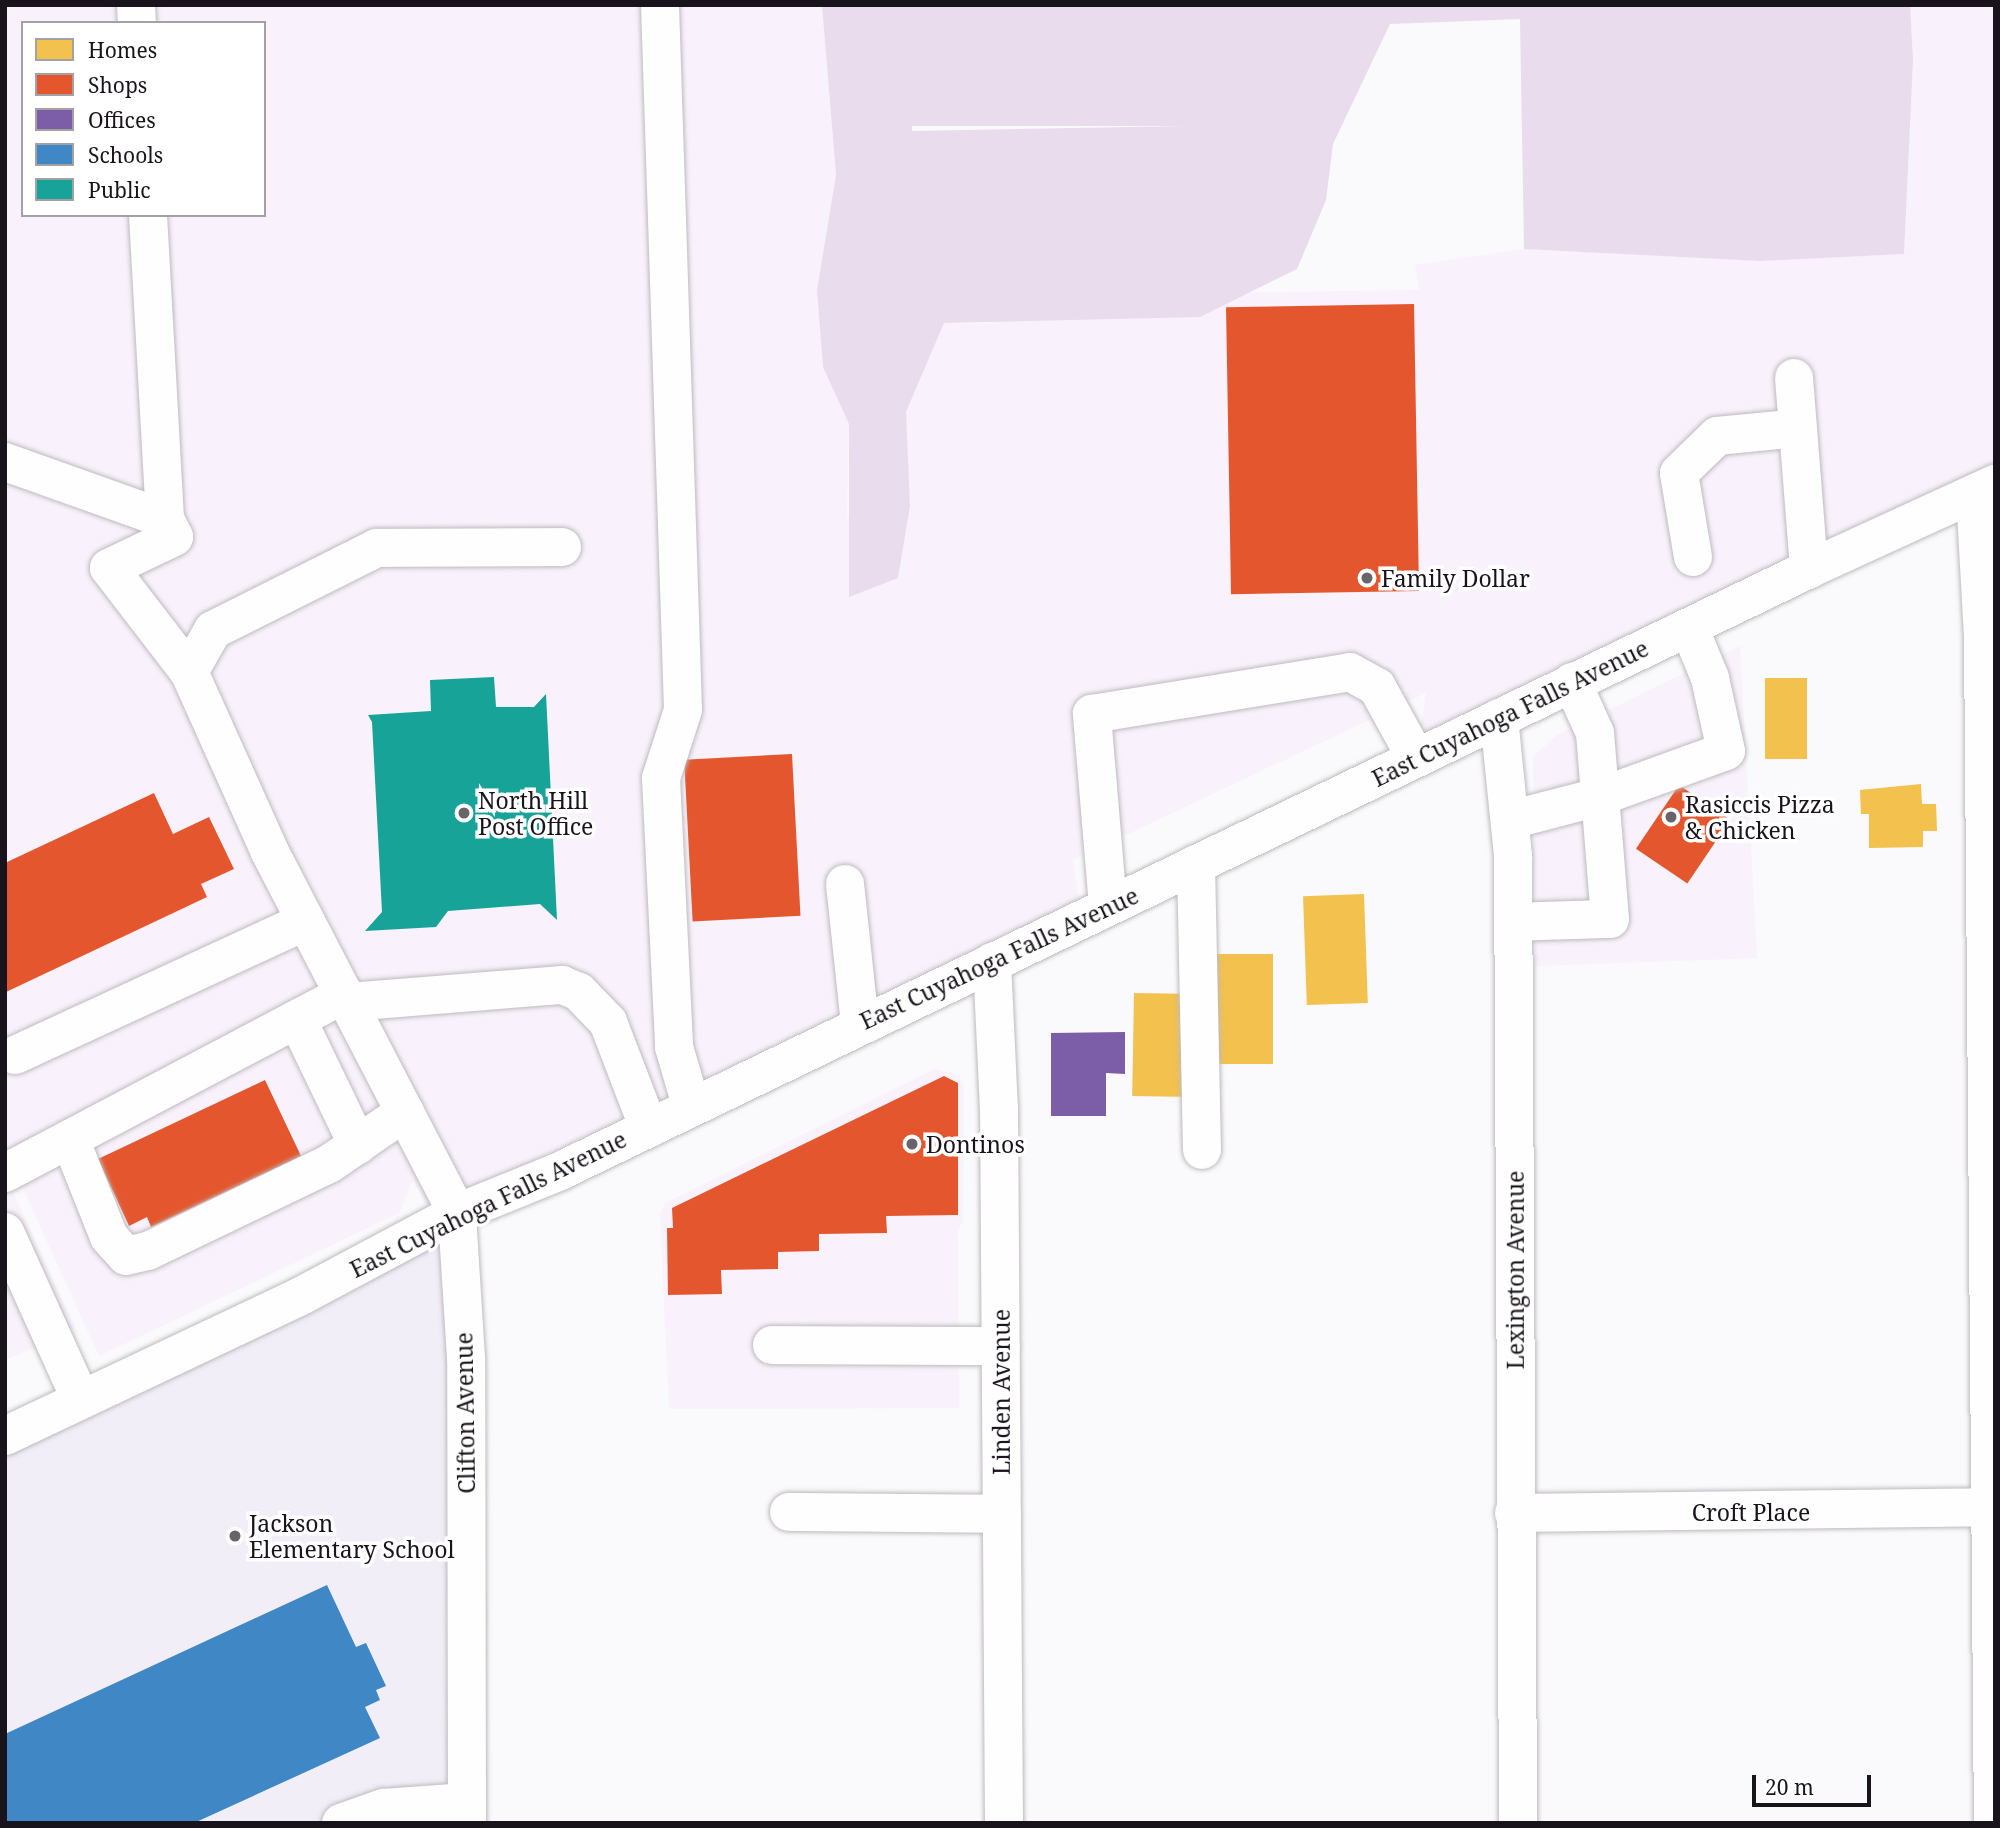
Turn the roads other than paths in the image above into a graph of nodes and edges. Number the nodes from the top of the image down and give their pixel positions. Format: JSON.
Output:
{"nodes":[{"id":1,"x":660,"y":5,"type":"edge"},
{"id":2,"x":148,"y":217,"type":"edge"},
{"id":3,"x":1794,"y":378,"type":"dead end"},
{"id":4,"x":1798,"y":428,"type":"junction"},
{"id":5,"x":5,"y":462,"type":"edge"},
{"id":6,"x":1985,"y":489,"type":"edge"},
{"id":7,"x":165,"y":519,"type":"junction"},
{"id":8,"x":562,"y":547,"type":"dead end"},
{"id":9,"x":1693,"y":557,"type":"dead end"},
{"id":10,"x":1809,"y":569,"type":"junction"},
{"id":11,"x":1689,"y":627,"type":"junction"},
{"id":12,"x":190,"y":672,"type":"junction"},
{"id":13,"x":1572,"y":682,"type":"junction"},
{"id":14,"x":1499,"y":718,"type":"junction"},
{"id":15,"x":1416,"y":758,"type":"junction"},
{"id":16,"x":1599,"y":797,"type":"junction"},
{"id":17,"x":1510,"y":820,"type":"junction"},
{"id":18,"x":1196,"y":864,"type":"junction"},
{"id":19,"x":845,"y":884,"type":"dead end"},
{"id":20,"x":1108,"y":906,"type":"junction"},
{"id":21,"x":306,"y":921,"type":"junction"},
{"id":22,"x":1513,"y":922,"type":"junction"},
{"id":23,"x":992,"y":962,"type":"junction"},
{"id":24,"x":347,"y":998,"type":"junction"},
{"id":25,"x":297,"y":1019,"type":"junction"},
{"id":26,"x":860,"y":1025,"type":"junction"},
{"id":27,"x":15,"y":1055,"type":"dead end"},
{"id":28,"x":691,"y":1105,"type":"junction"},
{"id":29,"x":405,"y":1112,"type":"junction"},
{"id":30,"x":648,"y":1126,"type":"junction"},
{"id":31,"x":70,"y":1139,"type":"junction"},
{"id":32,"x":358,"y":1145,"type":"junction"},
{"id":33,"x":1202,"y":1150,"type":"dead end"},
{"id":34,"x":5,"y":1173,"type":"edge"},
{"id":35,"x":457,"y":1213,"type":"junction"},
{"id":36,"x":5,"y":1232,"type":"edge"},
{"id":37,"x":772,"y":1345,"type":"dead end"},
{"id":38,"x":1001,"y":1346,"type":"junction"},
{"id":39,"x":81,"y":1400,"type":"junction"},
{"id":40,"x":5,"y":1436,"type":"edge"},
{"id":41,"x":1988,"y":1507,"type":"junction"},
{"id":42,"x":789,"y":1512,"type":"dead end"},
{"id":43,"x":1514,"y":1513,"type":"junction"},
{"id":44,"x":1002,"y":1514,"type":"junction"},
{"id":45,"x":467,"y":1813,"type":"edge"},
{"id":46,"x":354,"y":1820,"type":"edge"},
{"id":47,"x":1004,"y":1823,"type":"edge"},
{"id":48,"x":1518,"y":1823,"type":"edge"},
{"id":49,"x":1993,"y":1823,"type":"edge"}],
"edges":[{"from":1,"to":28,"type":"street"},
{"from":2,"to":7,"type":"street"},
{"from":3,"to":4,"type":"street"},
{"from":4,"to":9,"type":"street"},
{"from":4,"to":10,"type":"street"},
{"from":5,"to":7,"type":"street"},
{"from":6,"to":10,"type":"street","name":"East Cuyahoga Falls Avenue"},
{"from":6,"to":41,"type":"street"},
{"from":7,"to":12,"type":"street"},
{"from":8,"to":12,"type":"street"},
{"from":10,"to":11,"type":"street","name":"East Cuyahoga Falls Avenue"},
{"from":11,"to":13,"type":"street","name":"East Cuyahoga Falls Avenue"},
{"from":11,"to":16,"type":"street"},
{"from":12,"to":21,"type":"street"},
{"from":13,"to":14,"type":"street","name":"East Cuyahoga Falls Avenue"},
{"from":13,"to":16,"type":"street"},
{"from":14,"to":15,"type":"street","name":"East Cuyahoga Falls Avenue"},
{"from":14,"to":17,"type":"street","name":"Lexington Avenue"},
{"from":15,"to":18,"type":"street","name":"East Cuyahoga Falls Avenue"},
{"from":15,"to":20,"type":"street"},
{"from":16,"to":17,"type":"street"},
{"from":16,"to":22,"type":"street"},
{"from":17,"to":22,"type":"street","name":"Lexington Avenue"},
{"from":18,"to":20,"type":"street","name":"East Cuyahoga Falls Avenue"},
{"from":18,"to":33,"type":"street"},
{"from":19,"to":26,"type":"street"},
{"from":20,"to":23,"type":"street","name":"East Cuyahoga Falls Avenue"},
{"from":21,"to":24,"type":"street"},
{"from":21,"to":27,"type":"street"},
{"from":22,"to":43,"type":"street","name":"Lexington Avenue"},
{"from":23,"to":26,"type":"street","name":"East Cuyahoga Falls Avenue"},
{"from":23,"to":38,"type":"street","name":"Linden Avenue"},
{"from":24,"to":25,"type":"street"},
{"from":24,"to":29,"type":"street"},
{"from":24,"to":30,"type":"street"},
{"from":25,"to":31,"type":"street"},
{"from":25,"to":32,"type":"street"},
{"from":26,"to":28,"type":"street","name":"East Cuyahoga Falls Avenue"},
{"from":28,"to":30,"type":"street","name":"East Cuyahoga Falls Avenue"},
{"from":29,"to":32,"type":"street"},
{"from":29,"to":35,"type":"street"},
{"from":30,"to":35,"type":"street","name":"East Cuyahoga Falls Avenue"},
{"from":31,"to":32,"type":"street"},
{"from":31,"to":34,"type":"street"},
{"from":35,"to":39,"type":"street","name":"East Cuyahoga Falls Avenue"},
{"from":35,"to":45,"type":"street","name":"Clifton Avenue"},
{"from":36,"to":39,"type":"street"},
{"from":37,"to":38,"type":"street"},
{"from":38,"to":44,"type":"street","name":"Linden Avenue"},
{"from":39,"to":40,"type":"street","name":"East Cuyahoga Falls Avenue"},
{"from":41,"to":43,"type":"street","name":"Croft Place"},
{"from":41,"to":49,"type":"street"},
{"from":42,"to":44,"type":"street"},
{"from":43,"to":48,"type":"street","name":"Lexington Avenue"},
{"from":44,"to":47,"type":"street","name":"Linden Avenue"},
{"from":45,"to":46,"type":"street"}]}
